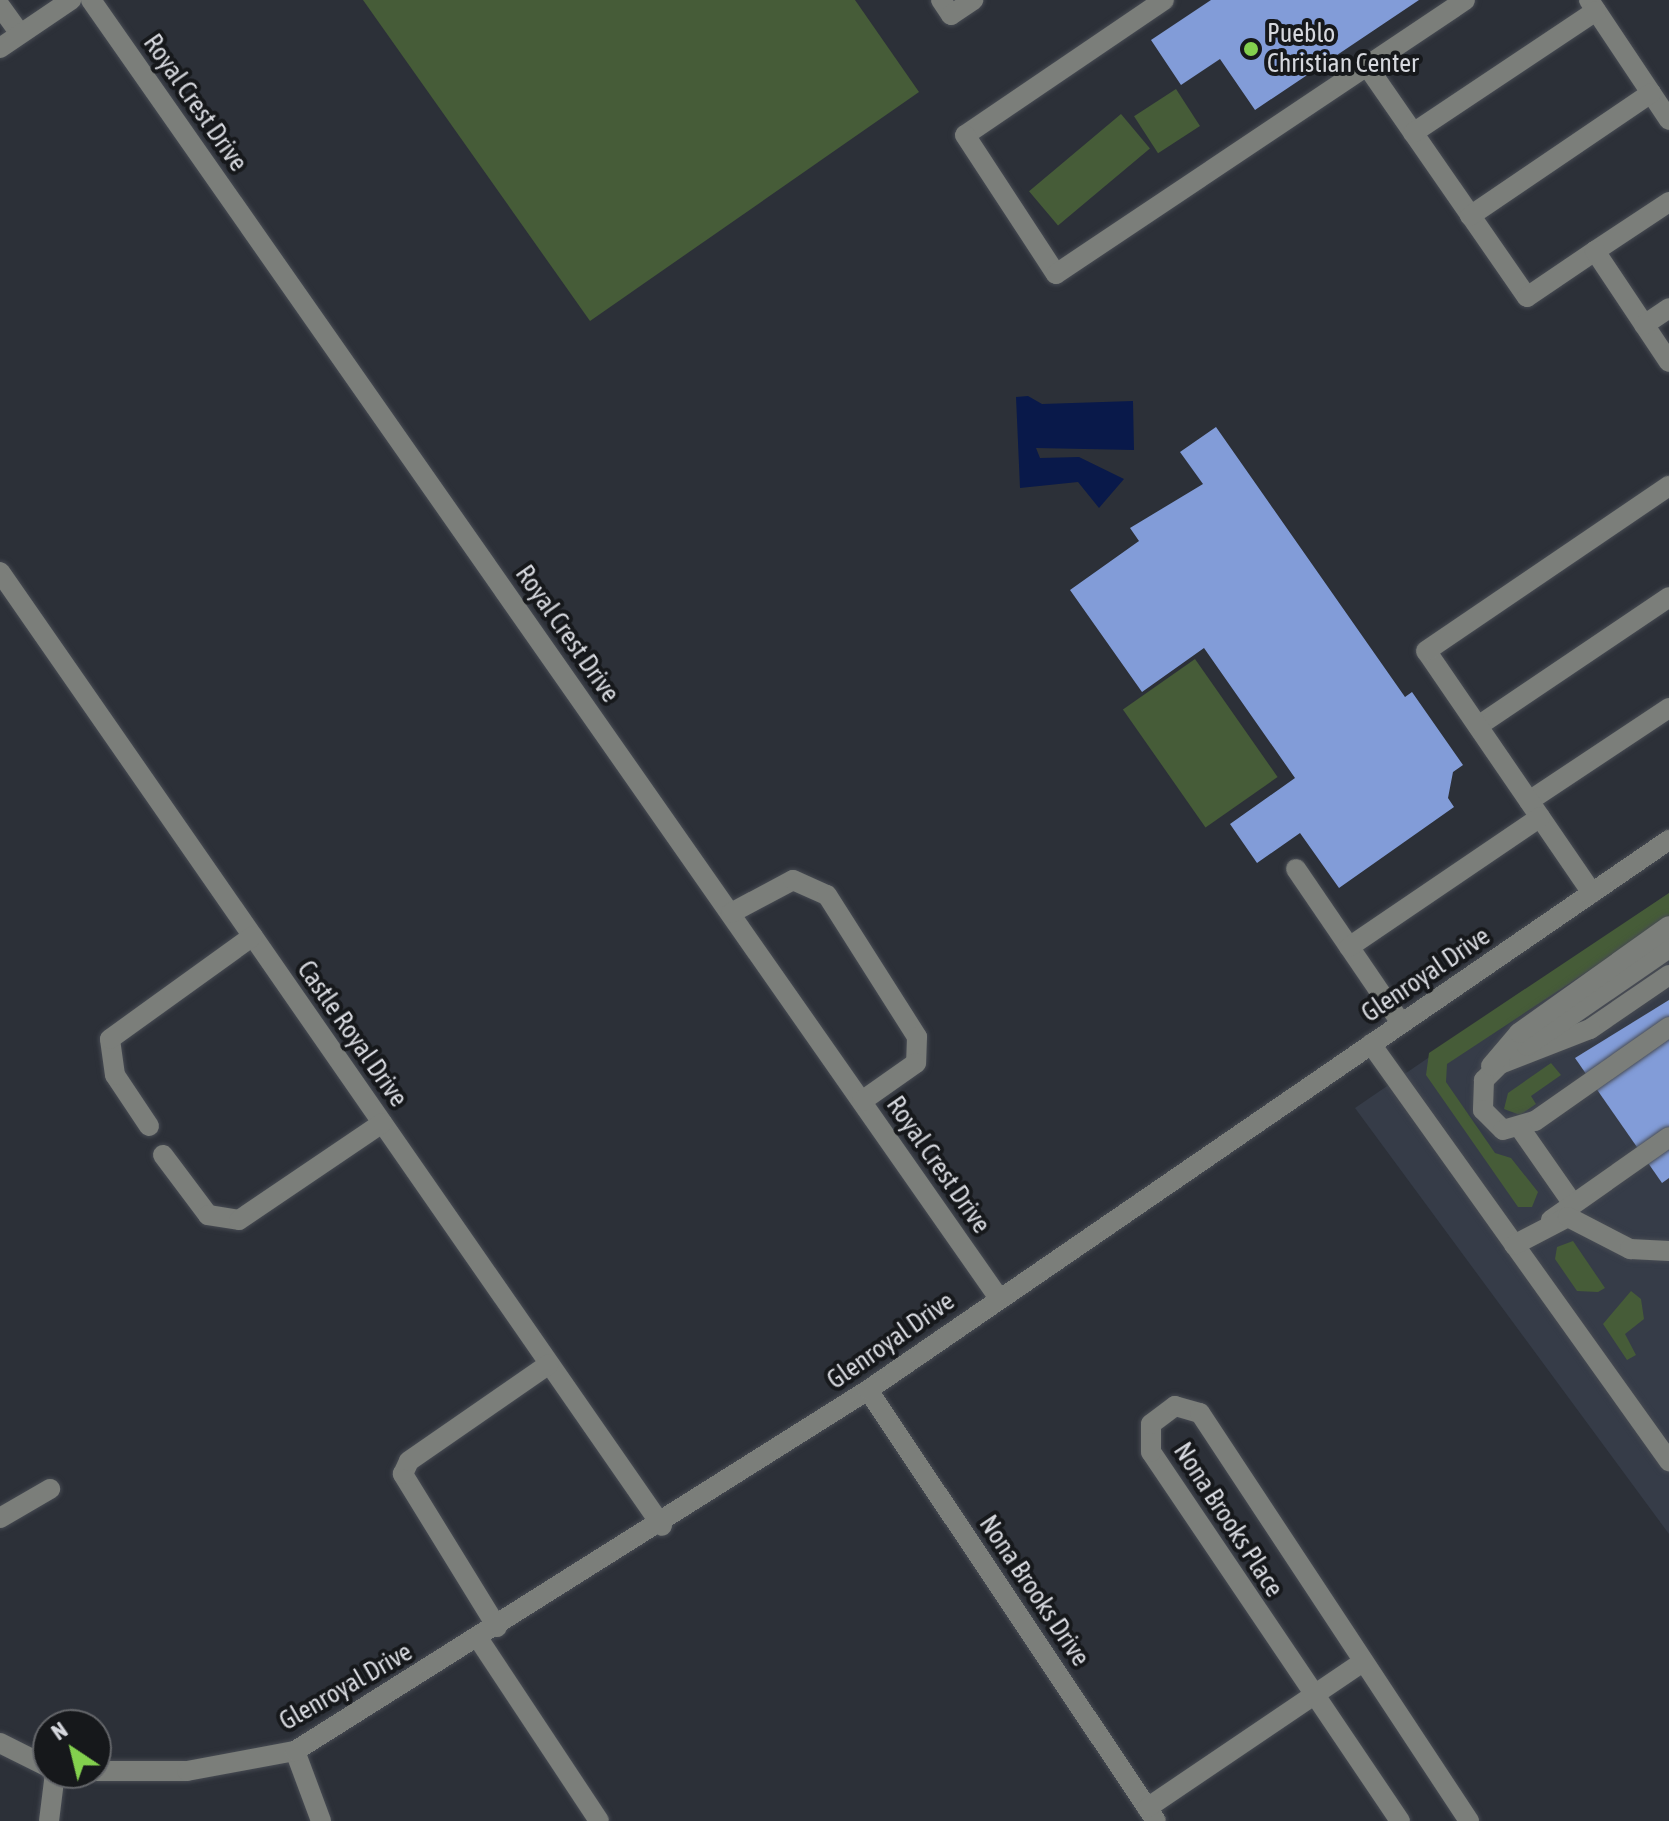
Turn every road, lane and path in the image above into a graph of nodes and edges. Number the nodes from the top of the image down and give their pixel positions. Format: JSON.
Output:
{"nodes":[{"id":1,"x":71,"y":0,"type":"edge"},
{"id":2,"x":91,"y":0,"type":"edge"},
{"id":3,"x":941,"y":0,"type":"edge"},
{"id":4,"x":973,"y":0,"type":"edge"},
{"id":5,"x":1164,"y":0,"type":"edge"},
{"id":6,"x":1465,"y":0,"type":"edge"},
{"id":7,"x":1592,"y":5,"type":"edge"},
{"id":8,"x":0,"y":6,"type":"edge"},
{"id":9,"x":20,"y":34,"type":"junction"},
{"id":10,"x":0,"y":48,"type":"edge"},
{"id":11,"x":1367,"y":66,"type":"junction"},
{"id":12,"x":1651,"y":93,"type":"junction"},
{"id":13,"x":1669,"y":120,"type":"edge"},
{"id":14,"x":1413,"y":133,"type":"junction"},
{"id":15,"x":1669,"y":202,"type":"edge"},
{"id":16,"x":1470,"y":216,"type":"junction"},
{"id":17,"x":1595,"y":251,"type":"junction"},
{"id":18,"x":1669,"y":308,"type":"edge"},
{"id":19,"x":1644,"y":325,"type":"junction"},
{"id":20,"x":1669,"y":362,"type":"edge"},
{"id":21,"x":1669,"y":486,"type":"edge"},
{"id":22,"x":0,"y":572,"type":"edge"},
{"id":23,"x":1669,"y":597,"type":"edge"},
{"id":24,"x":1669,"y":708,"type":"edge"},
{"id":25,"x":1478,"y":726,"type":"junction"},
{"id":26,"x":1535,"y":809,"type":"junction"},
{"id":27,"x":1669,"y":840,"type":"edge"},
{"id":28,"x":1296,"y":869,"type":"dead end"},
{"id":29,"x":1592,"y":893,"type":"junction"},
{"id":30,"x":731,"y":913,"type":"junction"},
{"id":31,"x":1669,"y":926,"type":"edge"},
{"id":32,"x":253,"y":936,"type":"junction"},
{"id":33,"x":1349,"y":947,"type":"junction"},
{"id":34,"x":1669,"y":948,"type":"edge"},
{"id":35,"x":1669,"y":975,"type":"edge"},
{"id":36,"x":1401,"y":1023,"type":"junction"},
{"id":37,"x":1669,"y":1027,"type":"edge"},
{"id":38,"x":1371,"y":1044,"type":"junction"},
{"id":39,"x":1500,"y":1064,"type":"junction"},
{"id":40,"x":1484,"y":1080,"type":"junction"},
{"id":41,"x":862,"y":1101,"type":"junction"},
{"id":42,"x":382,"y":1123,"type":"junction"},
{"id":43,"x":149,"y":1126,"type":"dead end"},
{"id":44,"x":1520,"y":1128,"type":"junction"},
{"id":45,"x":1669,"y":1137,"type":"edge"},
{"id":46,"x":163,"y":1155,"type":"dead end"},
{"id":47,"x":1573,"y":1204,"type":"junction"},
{"id":48,"x":1549,"y":1222,"type":"junction"},
{"id":49,"x":1514,"y":1245,"type":"junction"},
{"id":50,"x":1669,"y":1251,"type":"edge"},
{"id":51,"x":999,"y":1298,"type":"junction"},
{"id":52,"x":549,"y":1364,"type":"junction"},
{"id":53,"x":868,"y":1390,"type":"junction"},
{"id":54,"x":1669,"y":1461,"type":"edge"},
{"id":55,"x":50,"y":1489,"type":"dead end"},
{"id":56,"x":0,"y":1518,"type":"edge"},
{"id":57,"x":662,"y":1526,"type":"junction"},
{"id":58,"x":497,"y":1627,"type":"junction"},
{"id":59,"x":478,"y":1638,"type":"junction"},
{"id":60,"x":1363,"y":1662,"type":"junction"},
{"id":61,"x":1314,"y":1694,"type":"junction"},
{"id":62,"x":0,"y":1743,"type":"edge"},
{"id":63,"x":295,"y":1751,"type":"junction"},
{"id":64,"x":32,"y":1759,"type":"edge"},
{"id":65,"x":112,"y":1771,"type":"edge"},
{"id":66,"x":53,"y":1789,"type":"edge"},
{"id":67,"x":1151,"y":1814,"type":"edge"},
{"id":68,"x":49,"y":1821,"type":"edge"},
{"id":69,"x":321,"y":1821,"type":"edge"},
{"id":70,"x":599,"y":1821,"type":"edge"},
{"id":71,"x":1400,"y":1821,"type":"edge"},
{"id":72,"x":1469,"y":1821,"type":"edge"}],
"edges":[{"from":1,"to":9,"type":"street"},
{"from":2,"to":30,"type":"street","name":"Royal Crest Drive"},
{"from":3,"to":4,"type":"street"},
{"from":5,"to":11,"type":"street"},
{"from":6,"to":11,"type":"street"},
{"from":7,"to":12,"type":"street"},
{"from":7,"to":14,"type":"street"},
{"from":8,"to":9,"type":"street"},
{"from":9,"to":10,"type":"street"},
{"from":11,"to":14,"type":"street"},
{"from":12,"to":13,"type":"street"},
{"from":12,"to":16,"type":"street"},
{"from":14,"to":16,"type":"street"},
{"from":15,"to":17,"type":"street"},
{"from":16,"to":17,"type":"street"},
{"from":17,"to":19,"type":"street"},
{"from":18,"to":19,"type":"street"},
{"from":19,"to":20,"type":"street"},
{"from":21,"to":25,"type":"street"},
{"from":22,"to":32,"type":"street","name":"Castle Royal Drive"},
{"from":23,"to":25,"type":"street"},
{"from":24,"to":26,"type":"street"},
{"from":25,"to":26,"type":"street"},
{"from":26,"to":29,"type":"street"},
{"from":26,"to":33,"type":"street"},
{"from":27,"to":29,"type":"street","name":"Glenroyal Drive"},
{"from":28,"to":33,"type":"street"},
{"from":29,"to":36,"type":"street","name":"Glenroyal Drive"},
{"from":30,"to":41,"type":"street","name":"Royal Crest Drive"},
{"from":30,"to":41,"type":"street"},
{"from":31,"to":40,"type":"street"},
{"from":32,"to":42,"type":"street","name":"Castle Royal Drive"},
{"from":32,"to":43,"type":"street"},
{"from":33,"to":36,"type":"street"},
{"from":34,"to":39,"type":"street"},
{"from":35,"to":39,"type":"street"},
{"from":36,"to":38,"type":"street","name":"Glenroyal Drive"},
{"from":37,"to":44,"type":"street"},
{"from":38,"to":49,"type":"street"},
{"from":38,"to":51,"type":"street","name":"Glenroyal Drive"},
{"from":39,"to":40,"type":"street"},
{"from":40,"to":44,"type":"street"},
{"from":41,"to":51,"type":"street","name":"Royal Crest Drive"},
{"from":42,"to":46,"type":"street"},
{"from":42,"to":52,"type":"street","name":"Castle Royal Drive"},
{"from":44,"to":47,"type":"street"},
{"from":45,"to":47,"type":"street"},
{"from":47,"to":48,"type":"street"},
{"from":48,"to":49,"type":"street"},
{"from":48,"to":50,"type":"street"},
{"from":49,"to":54,"type":"street"},
{"from":51,"to":53,"type":"street","name":"Glenroyal Drive"},
{"from":52,"to":57,"type":"street","name":"Castle Royal Drive"},
{"from":52,"to":58,"type":"street"},
{"from":53,"to":57,"type":"street","name":"Glenroyal Drive"},
{"from":53,"to":67,"type":"street","name":"Nona Brooks Drive"},
{"from":55,"to":56,"type":"street"},
{"from":57,"to":58,"type":"street","name":"Glenroyal Drive"},
{"from":58,"to":59,"type":"street","name":"Glenroyal Drive"},
{"from":59,"to":63,"type":"street","name":"Glenroyal Drive"},
{"from":59,"to":70,"type":"street"},
{"from":60,"to":61,"type":"street"},
{"from":60,"to":61,"type":"street","name":"Nona Brooks Place"},
{"from":60,"to":72,"type":"street","name":"Nona Brooks Place"},
{"from":61,"to":67,"type":"street"},
{"from":61,"to":71,"type":"street","name":"Nona Brooks Place"},
{"from":62,"to":64,"type":"street"},
{"from":63,"to":65,"type":"street","name":"Glenroyal Drive"},
{"from":63,"to":69,"type":"street"},
{"from":66,"to":68,"type":"street"}]}
